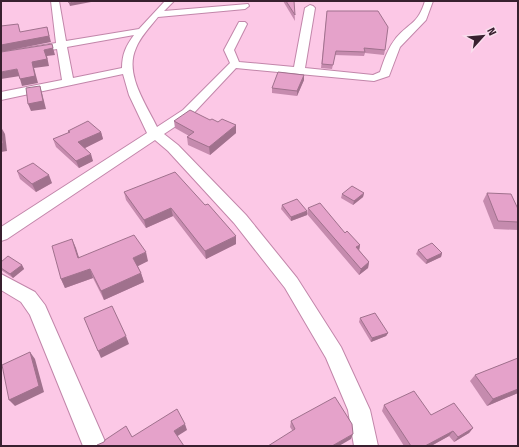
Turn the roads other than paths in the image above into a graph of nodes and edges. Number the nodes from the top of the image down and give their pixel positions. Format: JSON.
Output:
{"nodes":[{"id":1,"x":55,"y":1,"type":"edge"},
{"id":2,"x":170,"y":1,"type":"edge"},
{"id":3,"x":429,"y":1,"type":"edge"},
{"id":4,"x":245,"y":6,"type":"dead end"},
{"id":5,"x":310,"y":8,"type":"dead end"},
{"id":6,"x":155,"y":15,"type":"junction"},
{"id":7,"x":242,"y":24,"type":"dead end"},
{"id":8,"x":142,"y":31,"type":"junction"},
{"id":9,"x":62,"y":43,"type":"junction"},
{"id":10,"x":1,"y":55,"type":"edge"},
{"id":11,"x":236,"y":65,"type":"junction"},
{"id":12,"x":127,"y":70,"type":"junction"},
{"id":13,"x":299,"y":70,"type":"junction"},
{"id":14,"x":68,"y":81,"type":"junction"},
{"id":15,"x":1,"y":96,"type":"edge"},
{"id":16,"x":154,"y":133,"type":"junction"},
{"id":17,"x":1,"y":235,"type":"edge"},
{"id":18,"x":1,"y":280,"type":"edge"},
{"id":19,"x":95,"y":446,"type":"edge"},
{"id":20,"x":366,"y":446,"type":"edge"}],
"edges":[{"from":1,"to":9,"type":"street"},
{"from":2,"to":6,"type":"street"},
{"from":3,"to":13,"type":"street"},
{"from":4,"to":6,"type":"street"},
{"from":5,"to":13,"type":"street"},
{"from":6,"to":8,"type":"street"},
{"from":7,"to":11,"type":"street"},
{"from":8,"to":9,"type":"street"},
{"from":8,"to":12,"type":"street"},
{"from":9,"to":10,"type":"street"},
{"from":9,"to":14,"type":"street"},
{"from":11,"to":13,"type":"street"},
{"from":11,"to":16,"type":"street"},
{"from":12,"to":14,"type":"street"},
{"from":12,"to":16,"type":"street"},
{"from":14,"to":15,"type":"street"},
{"from":16,"to":17,"type":"street"},
{"from":16,"to":20,"type":"street"},
{"from":18,"to":19,"type":"street"}]}
